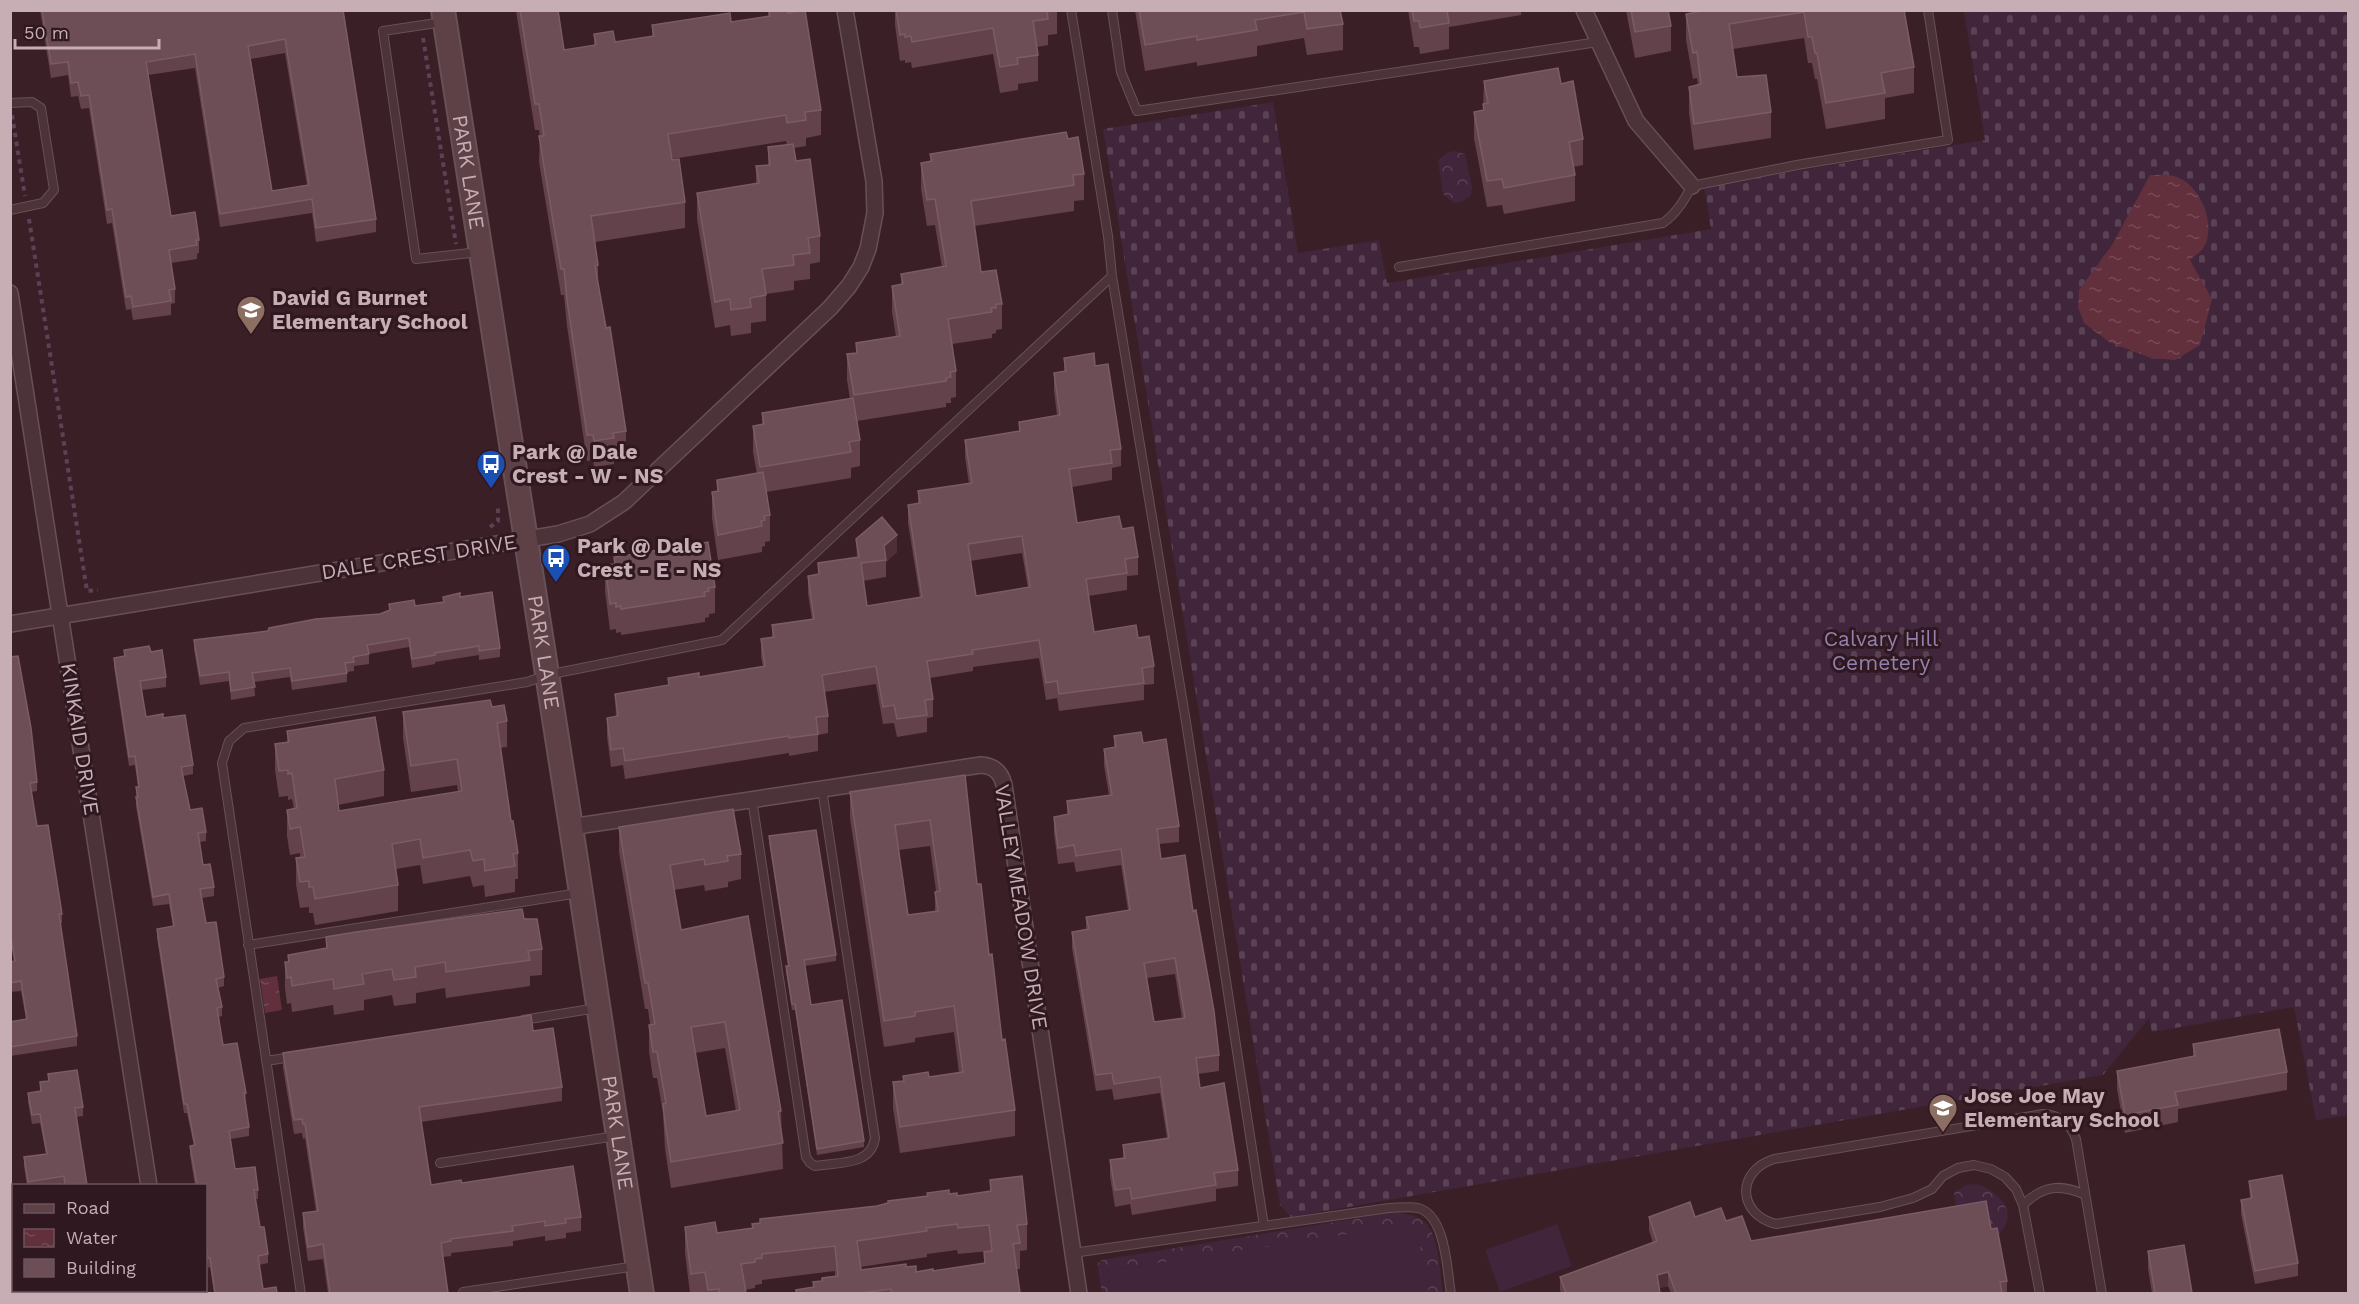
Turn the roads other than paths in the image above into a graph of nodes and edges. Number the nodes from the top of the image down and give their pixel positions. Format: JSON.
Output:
{"nodes":[{"id":1,"x":845,"y":10,"type":"edge"},
{"id":2,"x":1071,"y":10,"type":"edge"},
{"id":3,"x":1112,"y":10,"type":"edge"},
{"id":4,"x":1584,"y":10,"type":"edge"},
{"id":5,"x":1928,"y":10,"type":"edge"},
{"id":6,"x":444,"y":16,"type":"edge"},
{"id":7,"x":1598,"y":42,"type":"junction"},
{"id":8,"x":10,"y":105,"type":"edge"},
{"id":9,"x":1692,"y":186,"type":"junction"},
{"id":10,"x":10,"y":210,"type":"edge"},
{"id":11,"x":480,"y":252,"type":"junction"},
{"id":12,"x":1399,"y":267,"type":"dead end"},
{"id":13,"x":1112,"y":276,"type":"junction"},
{"id":14,"x":10,"y":293,"type":"edge"},
{"id":15,"x":526,"y":539,"type":"junction"},
{"id":16,"x":61,"y":616,"type":"junction"},
{"id":17,"x":10,"y":624,"type":"edge"},
{"id":18,"x":547,"y":675,"type":"junction"},
{"id":19,"x":822,"y":789,"type":"junction"},
{"id":20,"x":752,"y":800,"type":"junction"},
{"id":21,"x":572,"y":827,"type":"junction"},
{"id":22,"x":581,"y":893,"type":"junction"},
{"id":23,"x":248,"y":945,"type":"junction"},
{"id":24,"x":598,"y":1008,"type":"junction"},
{"id":25,"x":519,"y":1020,"type":"edge"},
{"id":26,"x":301,"y":1055,"type":"edge"},
{"id":27,"x":266,"y":1061,"type":"junction"},
{"id":28,"x":618,"y":1136,"type":"junction"},
{"id":29,"x":440,"y":1163,"type":"dead end"},
{"id":30,"x":149,"y":1184,"type":"edge"},
{"id":31,"x":2085,"y":1195,"type":"junction"},
{"id":32,"x":2023,"y":1205,"type":"junction"},
{"id":33,"x":1264,"y":1226,"type":"junction"},
{"id":34,"x":1073,"y":1253,"type":"junction"},
{"id":35,"x":637,"y":1266,"type":"junction"},
{"id":36,"x":464,"y":1292,"type":"dead end"},
{"id":37,"x":301,"y":1293,"type":"edge"},
{"id":38,"x":642,"y":1293,"type":"edge"},
{"id":39,"x":1079,"y":1293,"type":"edge"},
{"id":40,"x":1451,"y":1293,"type":"edge"},
{"id":41,"x":2040,"y":1293,"type":"edge"},
{"id":42,"x":2102,"y":1293,"type":"edge"}],
"edges":[{"from":1,"to":15,"type":"street","name":"DALE CREST DRIVE"},
{"from":2,"to":13,"type":"lane"},
{"from":3,"to":7,"type":"lane"},
{"from":4,"to":7,"type":"street"},
{"from":5,"to":9,"type":"lane"},
{"from":6,"to":11,"type":"street","name":"PARK LANE"},
{"from":6,"to":11,"type":"lane"},
{"from":7,"to":9,"type":"street"},
{"from":8,"to":10,"type":"lane"},
{"from":9,"to":12,"type":"lane"},
{"from":11,"to":15,"type":"street","name":"PARK LANE"},
{"from":13,"to":18,"type":"lane"},
{"from":13,"to":33,"type":"lane"},
{"from":14,"to":16,"type":"street","name":"KINKAID DRIVE"},
{"from":15,"to":16,"type":"street","name":"DALE CREST DRIVE"},
{"from":15,"to":18,"type":"street","name":"PARK LANE"},
{"from":16,"to":17,"type":"street","name":"DALE CREST DRIVE"},
{"from":16,"to":30,"type":"street","name":"KINKAID DRIVE"},
{"from":18,"to":21,"type":"street","name":"PARK LANE"},
{"from":18,"to":23,"type":"lane"},
{"from":19,"to":20,"type":"street","name":"VALLEY MEADOW DRIVE"},
{"from":19,"to":20,"type":"lane"},
{"from":19,"to":34,"type":"street","name":"VALLEY MEADOW DRIVE"},
{"from":20,"to":21,"type":"street","name":"VALLEY MEADOW DRIVE"},
{"from":21,"to":22,"type":"street","name":"PARK LANE"},
{"from":22,"to":23,"type":"lane"},
{"from":22,"to":24,"type":"street","name":"PARK LANE"},
{"from":23,"to":27,"type":"lane"},
{"from":24,"to":25,"type":"lane"},
{"from":24,"to":28,"type":"street","name":"PARK LANE"},
{"from":26,"to":27,"type":"lane"},
{"from":27,"to":37,"type":"lane"},
{"from":28,"to":29,"type":"lane"},
{"from":28,"to":35,"type":"street","name":"PARK LANE"},
{"from":31,"to":32,"type":"lane"},
{"from":31,"to":32,"type":"lane"},
{"from":31,"to":42,"type":"lane"},
{"from":32,"to":41,"type":"lane"},
{"from":33,"to":34,"type":"lane"},
{"from":33,"to":40,"type":"lane"},
{"from":34,"to":39,"type":"street","name":"VALLEY MEADOW DRIVE"},
{"from":35,"to":36,"type":"lane"},
{"from":35,"to":38,"type":"street","name":"PARK LANE"}]}
